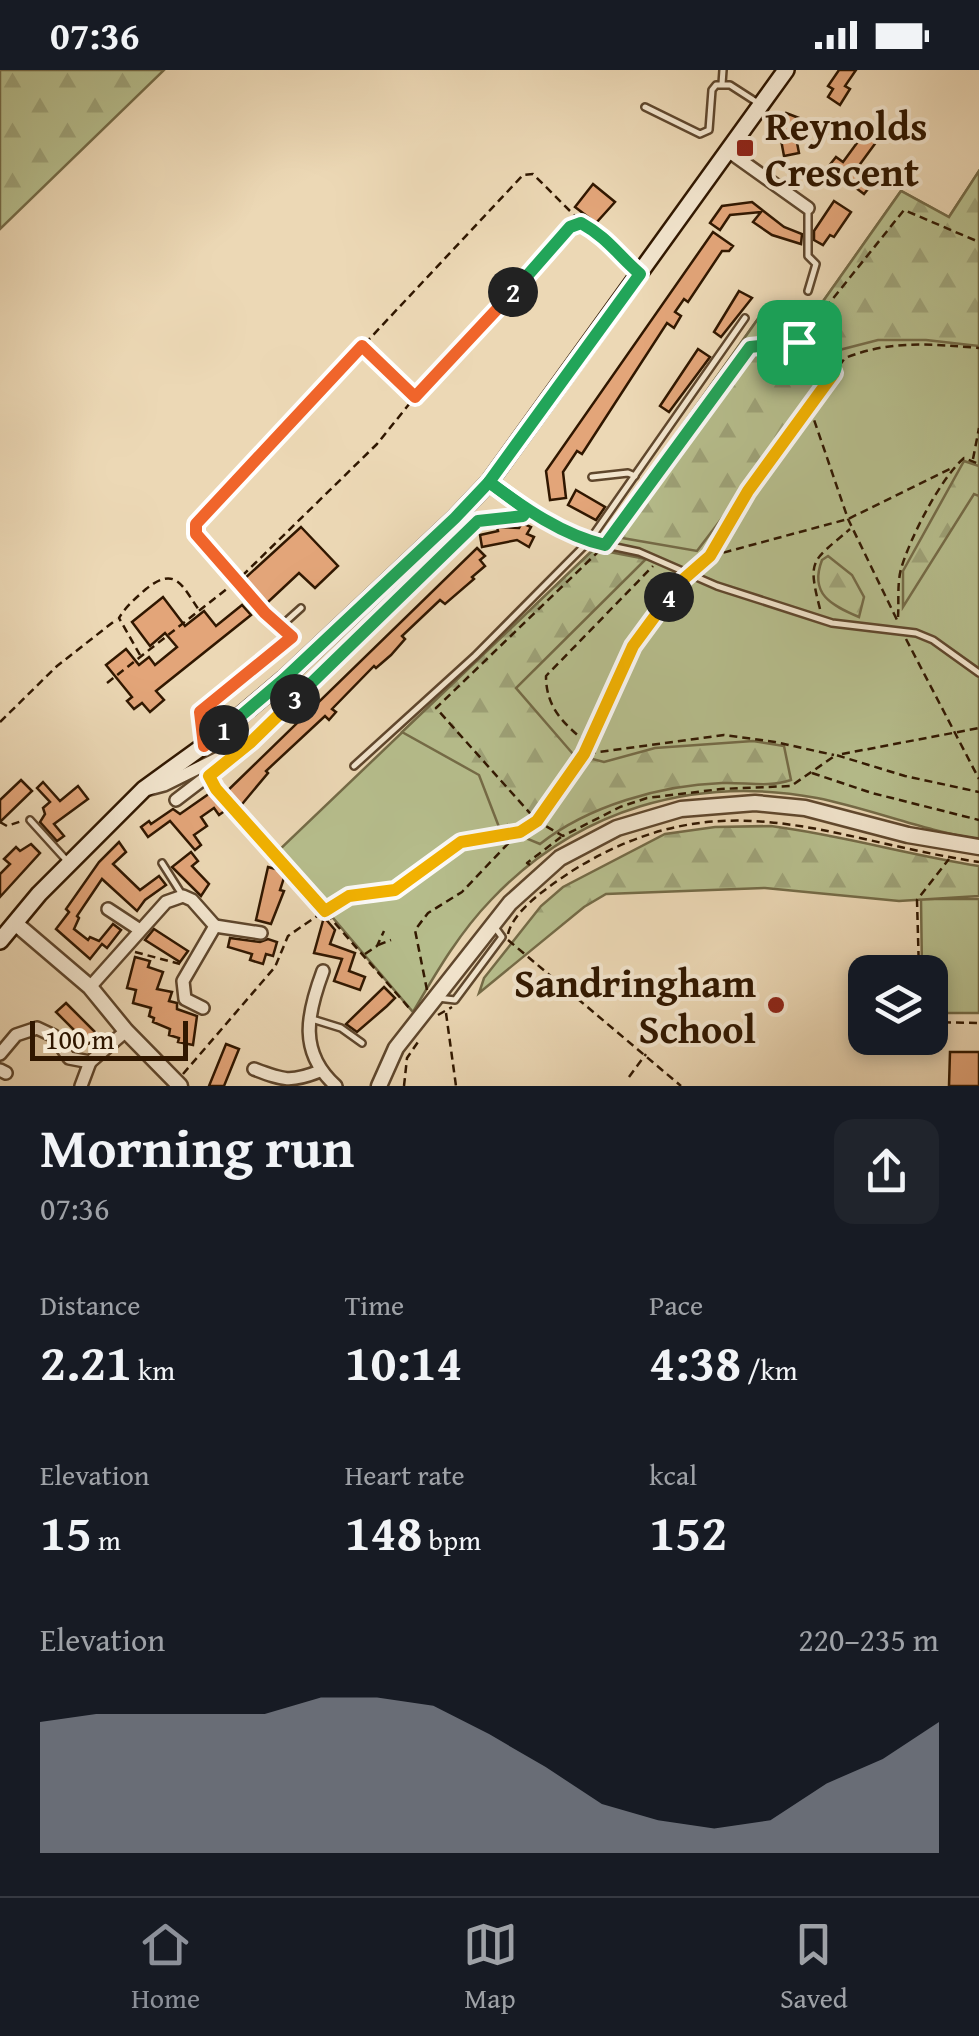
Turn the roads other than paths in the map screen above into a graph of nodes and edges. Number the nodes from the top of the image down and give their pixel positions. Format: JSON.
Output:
{"nodes":[{"id":1,"x":723,"y":70,"type":"edge"},
{"id":2,"x":786,"y":70,"type":"edge"},
{"id":3,"x":722,"y":84,"type":"junction"},
{"id":4,"x":761,"y":105,"type":"junction"},
{"id":5,"x":645,"y":107,"type":"dead end"},
{"id":6,"x":728,"y":151,"type":"junction"},
{"id":7,"x":808,"y":208,"type":"joint"},
{"id":8,"x":808,"y":290,"type":"dead end"},
{"id":9,"x":746,"y":318,"type":"dead end"},
{"id":10,"x":635,"y":476,"type":"junction"},
{"id":11,"x":592,"y":477,"type":"dead end"},
{"id":12,"x":489,"y":482,"type":"junction"},
{"id":13,"x":478,"y":521,"type":"road end"},
{"id":14,"x":590,"y":541,"type":"junction"},
{"id":15,"x":236,"y":582,"type":"road end"},
{"id":16,"x":302,"y":608,"type":"dead end"},
{"id":17,"x":281,"y":626,"type":"junction"},
{"id":18,"x":979,"y":673,"type":"edge"},
{"id":19,"x":251,"y":742,"type":"junction"},
{"id":20,"x":204,"y":746,"type":"junction"},
{"id":21,"x":354,"y":766,"type":"dead end"},
{"id":22,"x":144,"y":789,"type":"junction"},
{"id":23,"x":176,"y":800,"type":"dead end"},
{"id":24,"x":30,"y":820,"type":"road end"},
{"id":25,"x":979,"y":846,"type":"edge"},
{"id":26,"x":69,"y":863,"type":"junction"},
{"id":27,"x":162,"y":863,"type":"dead end"},
{"id":28,"x":182,"y":896,"type":"junction"},
{"id":29,"x":108,"y":908,"type":"dead end"},
{"id":30,"x":15,"y":923,"type":"junction"},
{"id":31,"x":215,"y":926,"type":"junction"},
{"id":32,"x":140,"y":930,"type":"junction"},
{"id":33,"x":261,"y":933,"type":"dead end"},
{"id":34,"x":0,"y":941,"type":"edge"},
{"id":35,"x":323,"y":970,"type":"dead end"},
{"id":36,"x":90,"y":987,"type":"junction"},
{"id":37,"x":204,"y":1008,"type":"dead end"},
{"id":38,"x":309,"y":1018,"type":"junction"},
{"id":39,"x":126,"y":1031,"type":"junction"},
{"id":40,"x":362,"y":1043,"type":"dead end"},
{"id":41,"x":0,"y":1054,"type":"edge"},
{"id":42,"x":90,"y":1062,"type":"junction"},
{"id":43,"x":254,"y":1069,"type":"dead end"},
{"id":44,"x":320,"y":1072,"type":"junction"},
{"id":45,"x":178,"y":1084,"type":"edge"},
{"id":46,"x":81,"y":1086,"type":"edge"},
{"id":47,"x":336,"y":1086,"type":"edge"},
{"id":48,"x":379,"y":1086,"type":"edge"}],
"edges":[{"from":1,"to":3,"type":"lane"},
{"from":2,"to":4,"type":"main road"},
{"from":3,"to":4,"type":"lane"},
{"from":3,"to":5,"type":"lane"},
{"from":4,"to":6,"type":"main road"},
{"from":6,"to":7,"type":"street"},
{"from":6,"to":12,"type":"main road"},
{"from":7,"to":8,"type":"lane"},
{"from":9,"to":10,"type":"lane"},
{"from":10,"to":11,"type":"lane"},
{"from":10,"to":14,"type":"lane"},
{"from":12,"to":14,"type":"street"},
{"from":12,"to":20,"type":"main road"},
{"from":13,"to":19,"type":"street"},
{"from":14,"to":18,"type":"lane"},
{"from":14,"to":21,"type":"lane"},
{"from":15,"to":17,"type":"lane"},
{"from":16,"to":17,"type":"lane"},
{"from":17,"to":20,"type":"lane"},
{"from":19,"to":22,"type":"street"},
{"from":19,"to":23,"type":"street"},
{"from":20,"to":22,"type":"main road"},
{"from":22,"to":26,"type":"main road"},
{"from":24,"to":26,"type":"lane"},
{"from":25,"to":48,"type":"street"},
{"from":26,"to":30,"type":"main road"},
{"from":27,"to":28,"type":"lane"},
{"from":28,"to":31,"type":"street"},
{"from":28,"to":32,"type":"street"},
{"from":29,"to":32,"type":"street"},
{"from":30,"to":34,"type":"main road"},
{"from":30,"to":36,"type":"street"},
{"from":31,"to":33,"type":"street"},
{"from":31,"to":37,"type":"street"},
{"from":32,"to":36,"type":"street"},
{"from":35,"to":38,"type":"street"},
{"from":36,"to":39,"type":"street"},
{"from":38,"to":40,"type":"lane"},
{"from":38,"to":44,"type":"street"},
{"from":39,"to":42,"type":"street"},
{"from":39,"to":45,"type":"street"},
{"from":41,"to":42,"type":"street"},
{"from":42,"to":46,"type":"street"},
{"from":43,"to":44,"type":"street"},
{"from":44,"to":47,"type":"street"}]}
